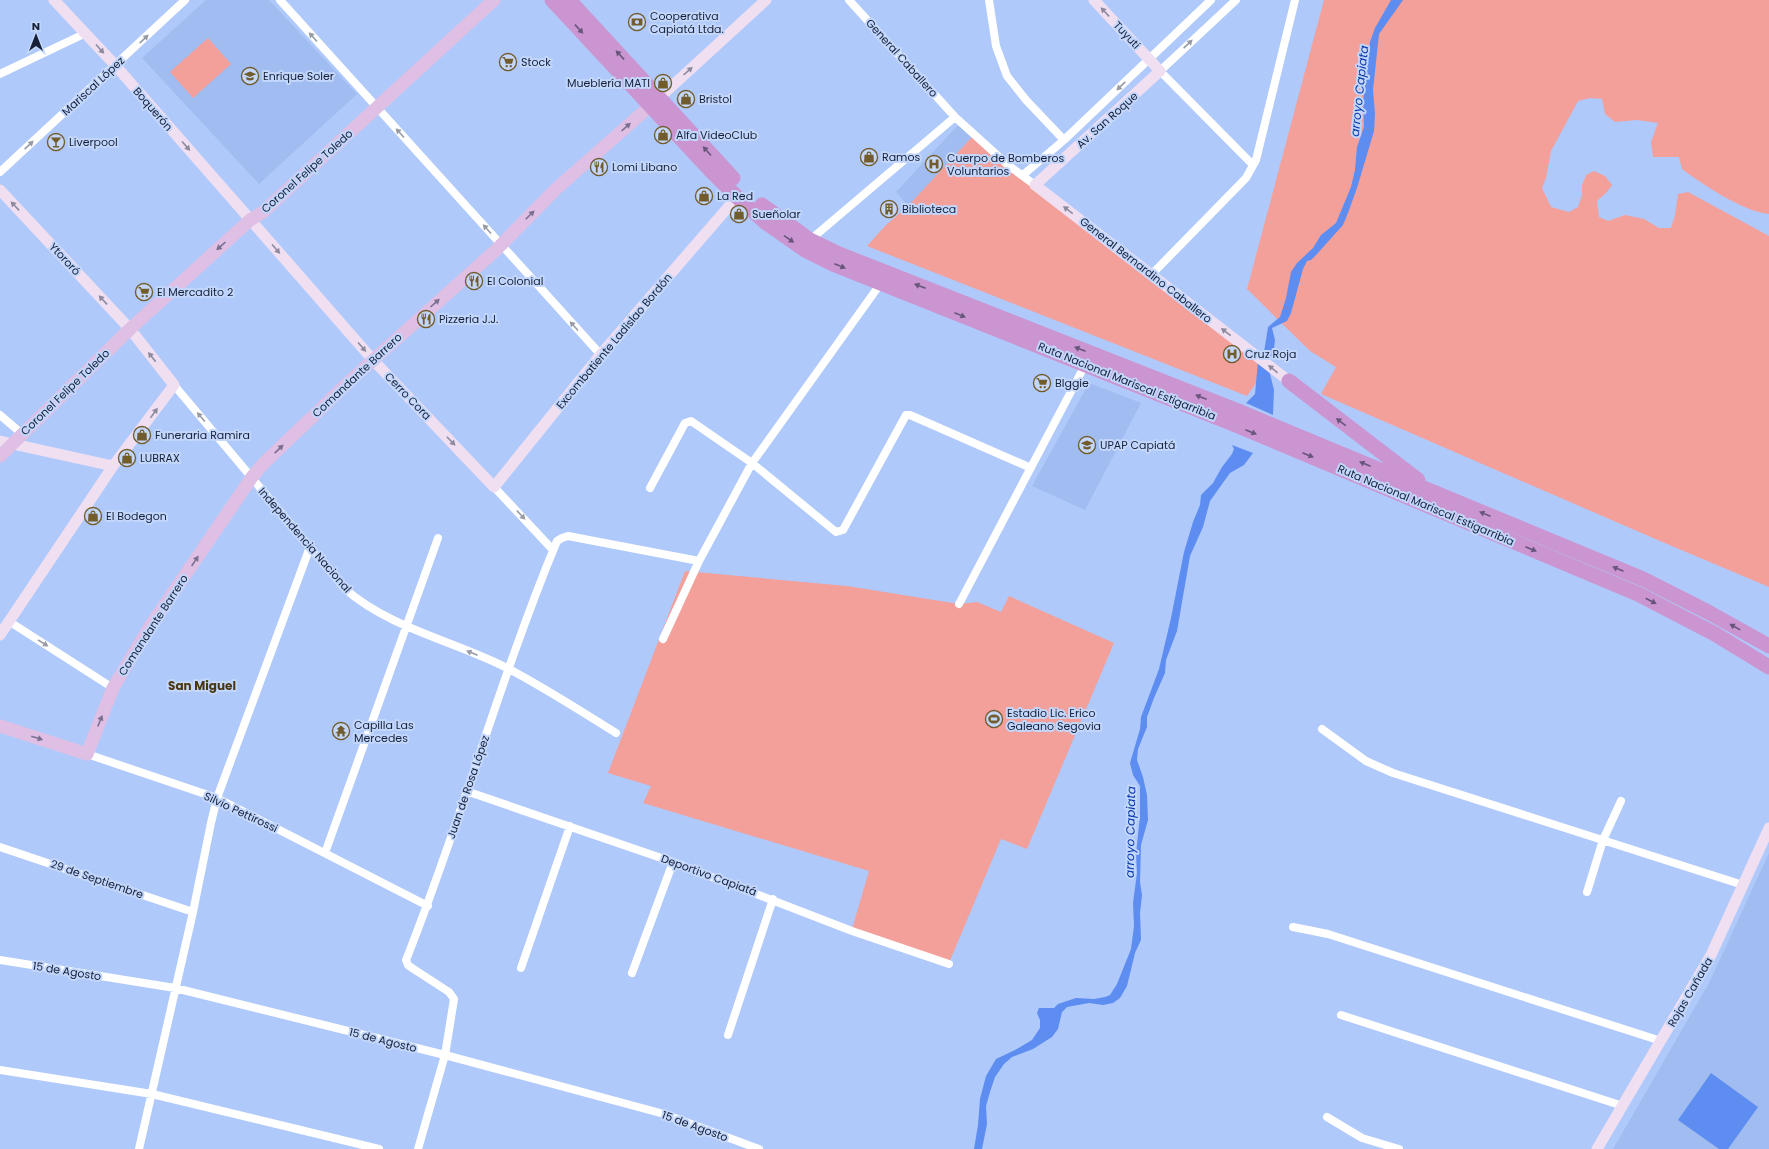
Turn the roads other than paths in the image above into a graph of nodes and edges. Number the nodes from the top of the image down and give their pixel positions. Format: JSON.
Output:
{"nodes":[{"id":1,"x":54,"y":0,"type":"edge"},
{"id":2,"x":185,"y":0,"type":"edge"},
{"id":3,"x":280,"y":0,"type":"edge"},
{"id":4,"x":484,"y":0,"type":"edge"},
{"id":5,"x":494,"y":0,"type":"edge"},
{"id":6,"x":552,"y":0,"type":"edge"},
{"id":7,"x":569,"y":0,"type":"edge"},
{"id":8,"x":766,"y":0,"type":"edge"},
{"id":9,"x":849,"y":0,"type":"edge"},
{"id":10,"x":989,"y":0,"type":"edge"},
{"id":11,"x":1094,"y":0,"type":"edge"},
{"id":12,"x":1211,"y":0,"type":"edge"},
{"id":13,"x":1236,"y":0,"type":"edge"},
{"id":14,"x":1295,"y":0,"type":"edge"},
{"id":15,"x":86,"y":33,"type":"junction"},
{"id":16,"x":1149,"y":59,"type":"junction"},
{"id":17,"x":115,"y":65,"type":"junction"},
{"id":18,"x":1160,"y":71,"type":"junction"},
{"id":19,"x":0,"y":74,"type":"edge"},
{"id":20,"x":654,"y":102,"type":"junction"},
{"id":21,"x":374,"y":104,"type":"junction"},
{"id":22,"x":955,"y":117,"type":"junction"},
{"id":23,"x":1064,"y":140,"type":"junction"},
{"id":24,"x":1253,"y":165,"type":"junction"},
{"id":25,"x":0,"y":172,"type":"edge"},
{"id":26,"x":1023,"y":175,"type":"junction"},
{"id":27,"x":1035,"y":184,"type":"junction"},
{"id":28,"x":0,"y":190,"type":"edge"},
{"id":29,"x":737,"y":197,"type":"junction"},
{"id":30,"x":250,"y":220,"type":"junction"},
{"id":31,"x":810,"y":240,"type":"junction"},
{"id":32,"x":501,"y":244,"type":"junction"},
{"id":33,"x":1152,"y":274,"type":"junction"},
{"id":34,"x":882,"y":283,"type":"junction"},
{"id":35,"x":130,"y":329,"type":"junction"},
{"id":36,"x":600,"y":355,"type":"junction"},
{"id":37,"x":373,"y":360,"type":"junction"},
{"id":38,"x":1085,"y":365,"type":"junction"},
{"id":39,"x":1289,"y":382,"type":"joint"},
{"id":40,"x":174,"y":385,"type":"junction"},
{"id":41,"x":0,"y":415,"type":"edge"},
{"id":42,"x":1234,"y":417,"type":"junction"},
{"id":43,"x":21,"y":434,"type":"junction"},
{"id":44,"x":1275,"y":434,"type":"junction"},
{"id":45,"x":6,"y":442,"type":"edge"},
{"id":46,"x":0,"y":456,"type":"edge"},
{"id":47,"x":752,"y":463,"type":"junction"},
{"id":48,"x":113,"y":466,"type":"junction"},
{"id":49,"x":1031,"y":468,"type":"junction"},
{"id":50,"x":252,"y":477,"type":"junction"},
{"id":51,"x":494,"y":487,"type":"junction"},
{"id":52,"x":650,"y":488,"type":"dead end"},
{"id":53,"x":1440,"y":495,"type":"junction"},
{"id":54,"x":438,"y":538,"type":"dead end"},
{"id":55,"x":310,"y":548,"type":"junction"},
{"id":56,"x":553,"y":550,"type":"junction"},
{"id":57,"x":699,"y":561,"type":"junction"},
{"id":58,"x":959,"y":604,"type":"dead end"},
{"id":59,"x":10,"y":622,"type":"junction"},
{"id":60,"x":406,"y":626,"type":"junction"},
{"id":61,"x":0,"y":635,"type":"edge"},
{"id":62,"x":663,"y":639,"type":"dead end"},
{"id":63,"x":1769,"y":646,"type":"edge"},
{"id":64,"x":1769,"y":667,"type":"edge"},
{"id":65,"x":508,"y":669,"type":"junction"},
{"id":66,"x":113,"y":688,"type":"junction"},
{"id":67,"x":0,"y":726,"type":"edge"},
{"id":68,"x":1322,"y":729,"type":"dead end"},
{"id":69,"x":616,"y":733,"type":"dead end"},
{"id":70,"x":87,"y":754,"type":"junction"},
{"id":71,"x":466,"y":791,"type":"junction"},
{"id":72,"x":218,"y":798,"type":"junction"},
{"id":73,"x":1621,"y":801,"type":"dead end"},
{"id":74,"x":570,"y":826,"type":"junction"},
{"id":75,"x":1769,"y":828,"type":"edge"},
{"id":76,"x":1603,"y":840,"type":"junction"},
{"id":77,"x":0,"y":847,"type":"edge"},
{"id":78,"x":325,"y":853,"type":"junction"},
{"id":79,"x":673,"y":862,"type":"junction"},
{"id":80,"x":1743,"y":884,"type":"junction"},
{"id":81,"x":1587,"y":892,"type":"dead end"},
{"id":82,"x":773,"y":899,"type":"junction"},
{"id":83,"x":428,"y":906,"type":"junction"},
{"id":84,"x":194,"y":912,"type":"junction"},
{"id":85,"x":1293,"y":927,"type":"dead end"},
{"id":86,"x":0,"y":960,"type":"edge"},
{"id":87,"x":949,"y":964,"type":"dead end"},
{"id":88,"x":521,"y":968,"type":"dead end"},
{"id":89,"x":632,"y":973,"type":"dead end"},
{"id":90,"x":175,"y":988,"type":"junction"},
{"id":91,"x":1341,"y":1015,"type":"dead end"},
{"id":92,"x":728,"y":1034,"type":"dead end"},
{"id":93,"x":1661,"y":1041,"type":"junction"},
{"id":94,"x":445,"y":1055,"type":"junction"},
{"id":95,"x":0,"y":1070,"type":"edge"},
{"id":96,"x":152,"y":1094,"type":"junction"},
{"id":97,"x":1622,"y":1106,"type":"junction"},
{"id":98,"x":1327,"y":1117,"type":"dead end"},
{"id":99,"x":139,"y":1149,"type":"edge"},
{"id":100,"x":379,"y":1149,"type":"edge"},
{"id":101,"x":418,"y":1149,"type":"edge"},
{"id":102,"x":759,"y":1149,"type":"edge"},
{"id":103,"x":1399,"y":1149,"type":"edge"},
{"id":104,"x":1597,"y":1149,"type":"edge"}],
"edges":[{"from":1,"to":15,"type":"street","name":"Boquerón"},
{"from":17,"to":2,"type":"street","name":"Mariscal López","one_way":true},
{"from":21,"to":3,"type":"street","one_way":true},
{"from":4,"to":21,"type":"main road","name":"Coronel Felipe Toledo"},
{"from":5,"to":21,"type":"main road","name":"Coronel Felipe Toledo"},
{"from":6,"to":20,"type":"highway","name":"Ruta Nacional Mariscal Estigarribia","one_way":true},
{"from":20,"to":7,"type":"highway","name":"Ruta Nacional Mariscal Estigarribia","one_way":true},
{"from":20,"to":8,"type":"street","one_way":true},
{"from":9,"to":22,"type":"street","name":"General Caballero"},
{"from":10,"to":23,"type":"street"},
{"from":16,"to":11,"type":"street","name":"Tuyuti","one_way":true},
{"from":12,"to":16,"type":"street"},
{"from":18,"to":13,"type":"street","one_way":true},
{"from":14,"to":24,"type":"street"},
{"from":15,"to":17,"type":"street","name":"Boquerón","one_way":true},
{"from":15,"to":19,"type":"street"},
{"from":16,"to":18,"type":"street","name":"Tuyuti"},
{"from":16,"to":23,"type":"street","one_way":true},
{"from":25,"to":17,"type":"street","name":"Mariscal López","one_way":true},
{"from":17,"to":30,"type":"street","name":"Boquerón","one_way":true},
{"from":18,"to":24,"type":"street"},
{"from":18,"to":27,"type":"street","name":"Av. San Roque"},
{"from":20,"to":29,"type":"highway","name":"Ruta Nacional Mariscal Estigarribia"},
{"from":31,"to":20,"type":"highway","name":"Ruta Nacional Mariscal Estigarribia","one_way":true},
{"from":32,"to":20,"type":"main road","name":"Comandante Barrero","one_way":true},
{"from":21,"to":30,"type":"main road","name":"Coronel Felipe Toledo"},
{"from":32,"to":21,"type":"street","one_way":true},
{"from":22,"to":26,"type":"street","name":"General Caballero"},
{"from":22,"to":31,"type":"street"},
{"from":23,"to":26,"type":"street"},
{"from":24,"to":33,"type":"street"},
{"from":26,"to":27,"type":"street","name":"General Caballero"},
{"from":33,"to":27,"type":"street","name":"General Bernardino Caballero","one_way":true},
{"from":35,"to":28,"type":"street","name":"Ytororó","one_way":true},
{"from":29,"to":34,"type":"highway","name":"Ruta Nacional Mariscal Estigarribia","one_way":true},
{"from":29,"to":36,"type":"street","name":"Excombatiente Ladislao Bordón"},
{"from":30,"to":35,"type":"main road","name":"Coronel Felipe Toledo","one_way":true},
{"from":30,"to":37,"type":"street","name":"Cerro Cora","one_way":true},
{"from":42,"to":31,"type":"highway","name":"Ruta Nacional Mariscal Estigarribia","one_way":true},
{"from":36,"to":32,"type":"street","one_way":true},
{"from":37,"to":32,"type":"main road","name":"Comandante Barrero","one_way":true},
{"from":39,"to":33,"type":"street","name":"General Bernardino Caballero","one_way":true},
{"from":34,"to":38,"type":"highway","name":"Ruta Nacional Mariscal Estigarribia","one_way":true},
{"from":34,"to":47,"type":"street"},
{"from":40,"to":35,"type":"street","name":"Independencia Nacional","one_way":true},
{"from":35,"to":43,"type":"main road","name":"Coronel Felipe Toledo"},
{"from":36,"to":51,"type":"street","name":"Excombatiente Ladislao Bordón"},
{"from":50,"to":37,"type":"main road","name":"Comandante Barrero","one_way":true},
{"from":37,"to":51,"type":"street","name":"Cerro Cora","one_way":true},
{"from":38,"to":42,"type":"highway","name":"Ruta Nacional Mariscal Estigarribia"},
{"from":38,"to":49,"type":"street"},
{"from":53,"to":39,"type":"highway","one_way":true},
{"from":48,"to":40,"type":"street","one_way":true},
{"from":50,"to":40,"type":"street","name":"Independencia Nacional","one_way":true},
{"from":41,"to":43,"type":"street"},
{"from":42,"to":44,"type":"highway","name":"Ruta Nacional Mariscal Estigarribia"},
{"from":43,"to":45,"type":"main road","name":"Coronel Felipe Toledo"},
{"from":53,"to":44,"type":"highway","name":"Ruta Nacional Mariscal Estigarribia","one_way":true},
{"from":44,"to":64,"type":"highway","name":"Ruta Nacional Mariscal Estigarribia","one_way":true},
{"from":45,"to":46,"type":"main road","name":"Coronel Felipe Toledo"},
{"from":45,"to":48,"type":"street"},
{"from":47,"to":49,"type":"street"},
{"from":47,"to":52,"type":"street"},
{"from":47,"to":57,"type":"street"},
{"from":48,"to":59,"type":"street"},
{"from":49,"to":58,"type":"street"},
{"from":50,"to":55,"type":"street","name":"Independencia Nacional"},
{"from":66,"to":50,"type":"main road","name":"Comandante Barrero","one_way":true},
{"from":51,"to":56,"type":"street","name":"Cerro Cora","one_way":true},
{"from":63,"to":53,"type":"highway","name":"Ruta Nacional Mariscal Estigarribia","one_way":true},
{"from":54,"to":60,"type":"street"},
{"from":55,"to":60,"type":"street","name":"Independencia Nacional"},
{"from":55,"to":72,"type":"street"},
{"from":56,"to":57,"type":"street"},
{"from":56,"to":65,"type":"street","name":"Juan de Rosa López"},
{"from":57,"to":62,"type":"street"},
{"from":59,"to":61,"type":"street"},
{"from":59,"to":66,"type":"street","one_way":true},
{"from":65,"to":60,"type":"street","name":"Independencia Nacional","one_way":true},
{"from":60,"to":78,"type":"street"},
{"from":65,"to":69,"type":"street","name":"Independencia Nacional"},
{"from":65,"to":71,"type":"street","name":"Juan de Rosa López"},
{"from":70,"to":66,"type":"main road","name":"Comandante Barrero","one_way":true},
{"from":67,"to":70,"type":"main road","name":"Silvio Pettirossi","one_way":true},
{"from":68,"to":76,"type":"street"},
{"from":70,"to":72,"type":"street","name":"Silvio Pettirossi"},
{"from":71,"to":74,"type":"street","name":"Deportivo Capiatá"},
{"from":71,"to":83,"type":"street","name":"Juan de Rosa López"},
{"from":72,"to":78,"type":"street","name":"Silvio Pettirossi"},
{"from":72,"to":84,"type":"street"},
{"from":73,"to":76,"type":"street"},
{"from":74,"to":79,"type":"street","name":"Deportivo Capiatá"},
{"from":74,"to":88,"type":"street"},
{"from":75,"to":80,"type":"street","name":"Rojas Cañada"},
{"from":76,"to":80,"type":"street"},
{"from":76,"to":81,"type":"street"},
{"from":77,"to":84,"type":"street","name":"29 de Septiembre"},
{"from":78,"to":83,"type":"street","name":"Silvio Pettirossi"},
{"from":79,"to":82,"type":"street","name":"Deportivo Capiatá"},
{"from":79,"to":89,"type":"street"},
{"from":80,"to":93,"type":"street","name":"Rojas Cañada"},
{"from":82,"to":87,"type":"street","name":"Deportivo Capiatá"},
{"from":82,"to":92,"type":"street"},
{"from":83,"to":94,"type":"street","name":"Juan de Rosa López"},
{"from":84,"to":90,"type":"street"},
{"from":85,"to":93,"type":"street"},
{"from":86,"to":90,"type":"street","name":"15 de Agosto"},
{"from":90,"to":94,"type":"street","name":"15 de Agosto"},
{"from":90,"to":96,"type":"street"},
{"from":91,"to":97,"type":"street"},
{"from":93,"to":97,"type":"street","name":"Rojas Cañada"},
{"from":94,"to":101,"type":"street"},
{"from":94,"to":102,"type":"street","name":"15 de Agosto"},
{"from":95,"to":96,"type":"street"},
{"from":96,"to":99,"type":"street"},
{"from":96,"to":100,"type":"street"},
{"from":97,"to":104,"type":"street","name":"Rojas Cañada"},
{"from":98,"to":103,"type":"street"}]}
